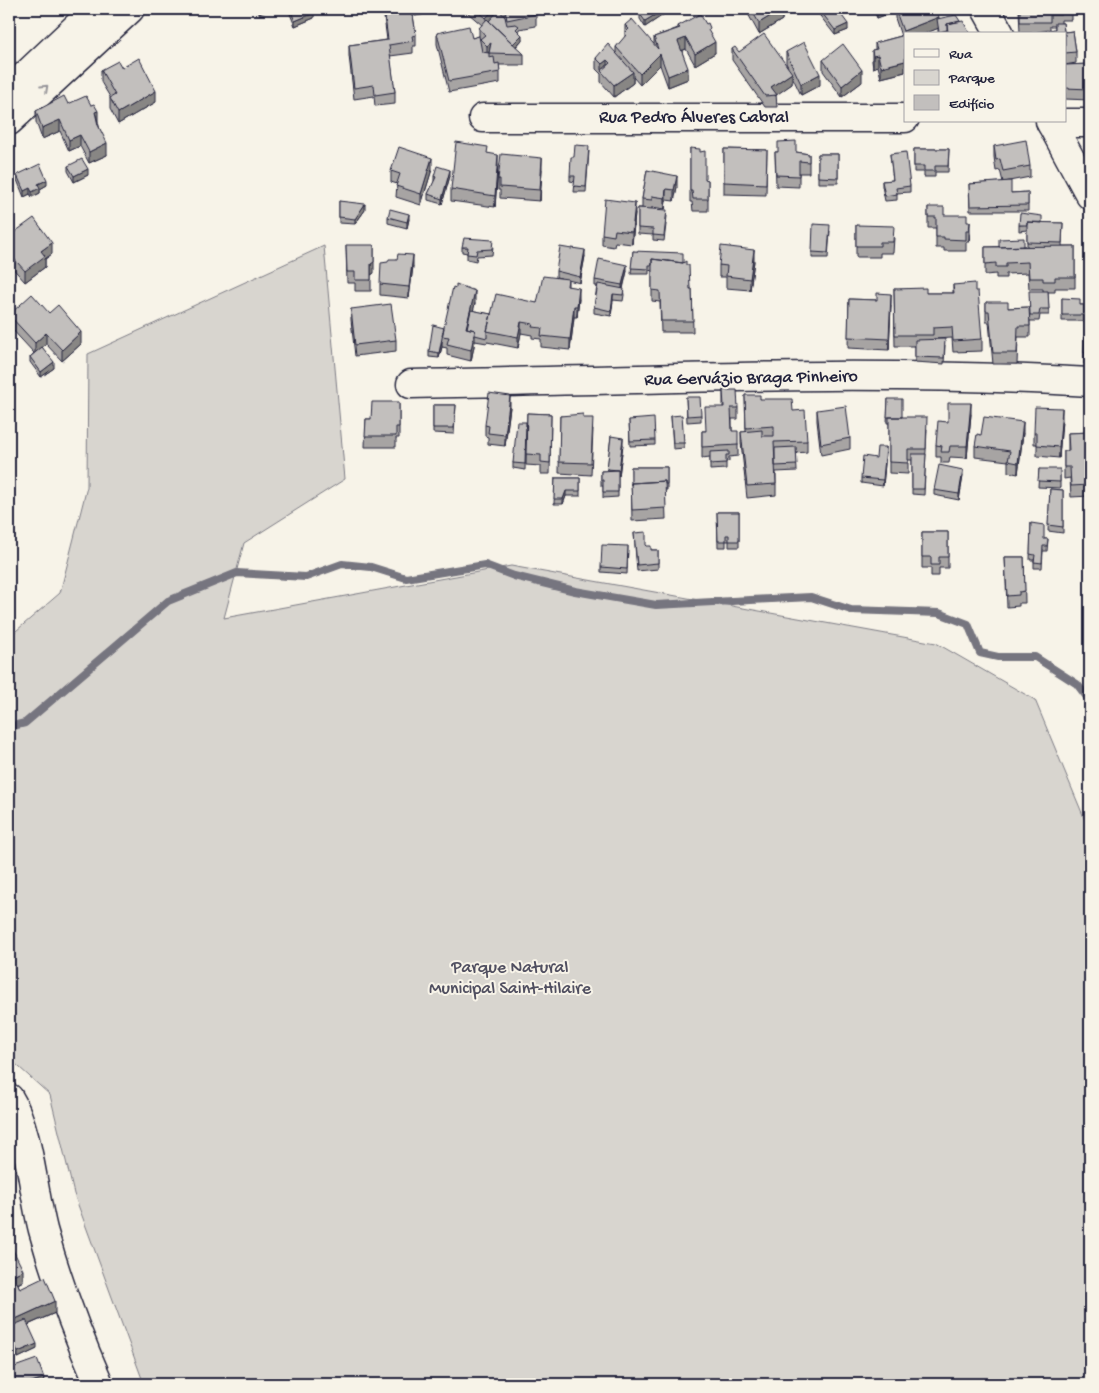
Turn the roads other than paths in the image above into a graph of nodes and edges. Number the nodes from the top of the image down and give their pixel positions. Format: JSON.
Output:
{"nodes":[{"id":1,"x":96,"y":9,"type":"edge"},
{"id":2,"x":130,"y":9,"type":"edge"},
{"id":3,"x":986,"y":9,"type":"edge"},
{"id":4,"x":999,"y":32,"type":"edge"},
{"id":5,"x":9,"y":91,"type":"edge"},
{"id":6,"x":483,"y":118,"type":"dead end"},
{"id":7,"x":904,"y":118,"type":"edge"},
{"id":8,"x":9,"y":121,"type":"edge"},
{"id":9,"x":1050,"y":122,"type":"edge"},
{"id":10,"x":1090,"y":123,"type":"edge"},
{"id":11,"x":1090,"y":194,"type":"edge"},
{"id":12,"x":1090,"y":382,"type":"edge"},
{"id":13,"x":411,"y":384,"type":"dead end"},
{"id":14,"x":10,"y":1103,"type":"edge"},
{"id":15,"x":99,"y":1384,"type":"edge"}],
"edges":[{"from":1,"to":5,"type":"street"},
{"from":8,"to":2,"type":"street","one_way":true},
{"from":3,"to":4,"type":"street"},
{"from":6,"to":7,"type":"street","name":"Rua Pedro Álveres Cabral"},
{"from":9,"to":10,"type":"street"},
{"from":9,"to":11,"type":"street"},
{"from":12,"to":13,"type":"street","name":"Rua Gervázio Braga Pinheiro"},
{"from":14,"to":15,"type":"street"}]}
